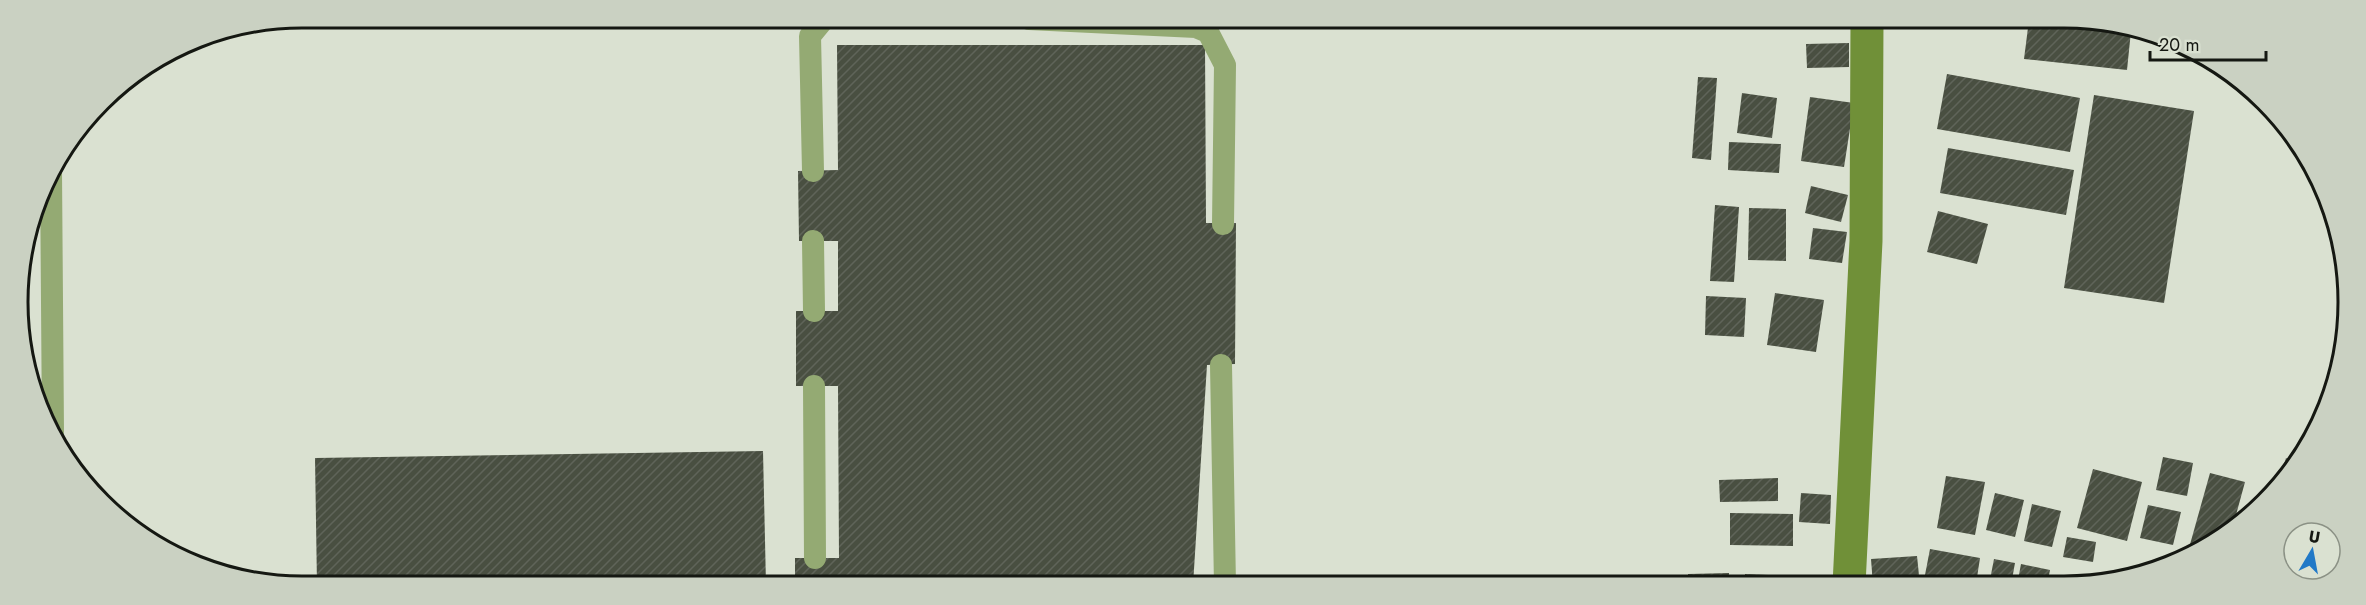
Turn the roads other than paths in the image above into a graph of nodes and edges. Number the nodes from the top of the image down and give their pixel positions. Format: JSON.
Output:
{"nodes":[{"id":1,"x":817,"y":28,"type":"edge"},
{"id":2,"x":1198,"y":28,"type":"edge"},
{"id":3,"x":1867,"y":28,"type":"edge"},
{"id":4,"x":813,"y":171,"type":"dead end"},
{"id":5,"x":51,"y":193,"type":"edge"},
{"id":6,"x":1223,"y":224,"type":"dead end"},
{"id":7,"x":813,"y":241,"type":"dead end"},
{"id":8,"x":813,"y":311,"type":"dead end"},
{"id":9,"x":1221,"y":364,"type":"dead end"},
{"id":10,"x":814,"y":386,"type":"dead end"},
{"id":11,"x":53,"y":415,"type":"edge"},
{"id":12,"x":815,"y":558,"type":"dead end"},
{"id":13,"x":1225,"y":576,"type":"edge"},
{"id":14,"x":1849,"y":576,"type":"edge"}],
"edges":[{"from":1,"to":4,"type":"lane"},
{"from":2,"to":6,"type":"lane"},
{"from":3,"to":14,"type":"main road"},
{"from":5,"to":11,"type":"lane"},
{"from":7,"to":8,"type":"lane"},
{"from":9,"to":13,"type":"lane"},
{"from":10,"to":12,"type":"lane"}]}
